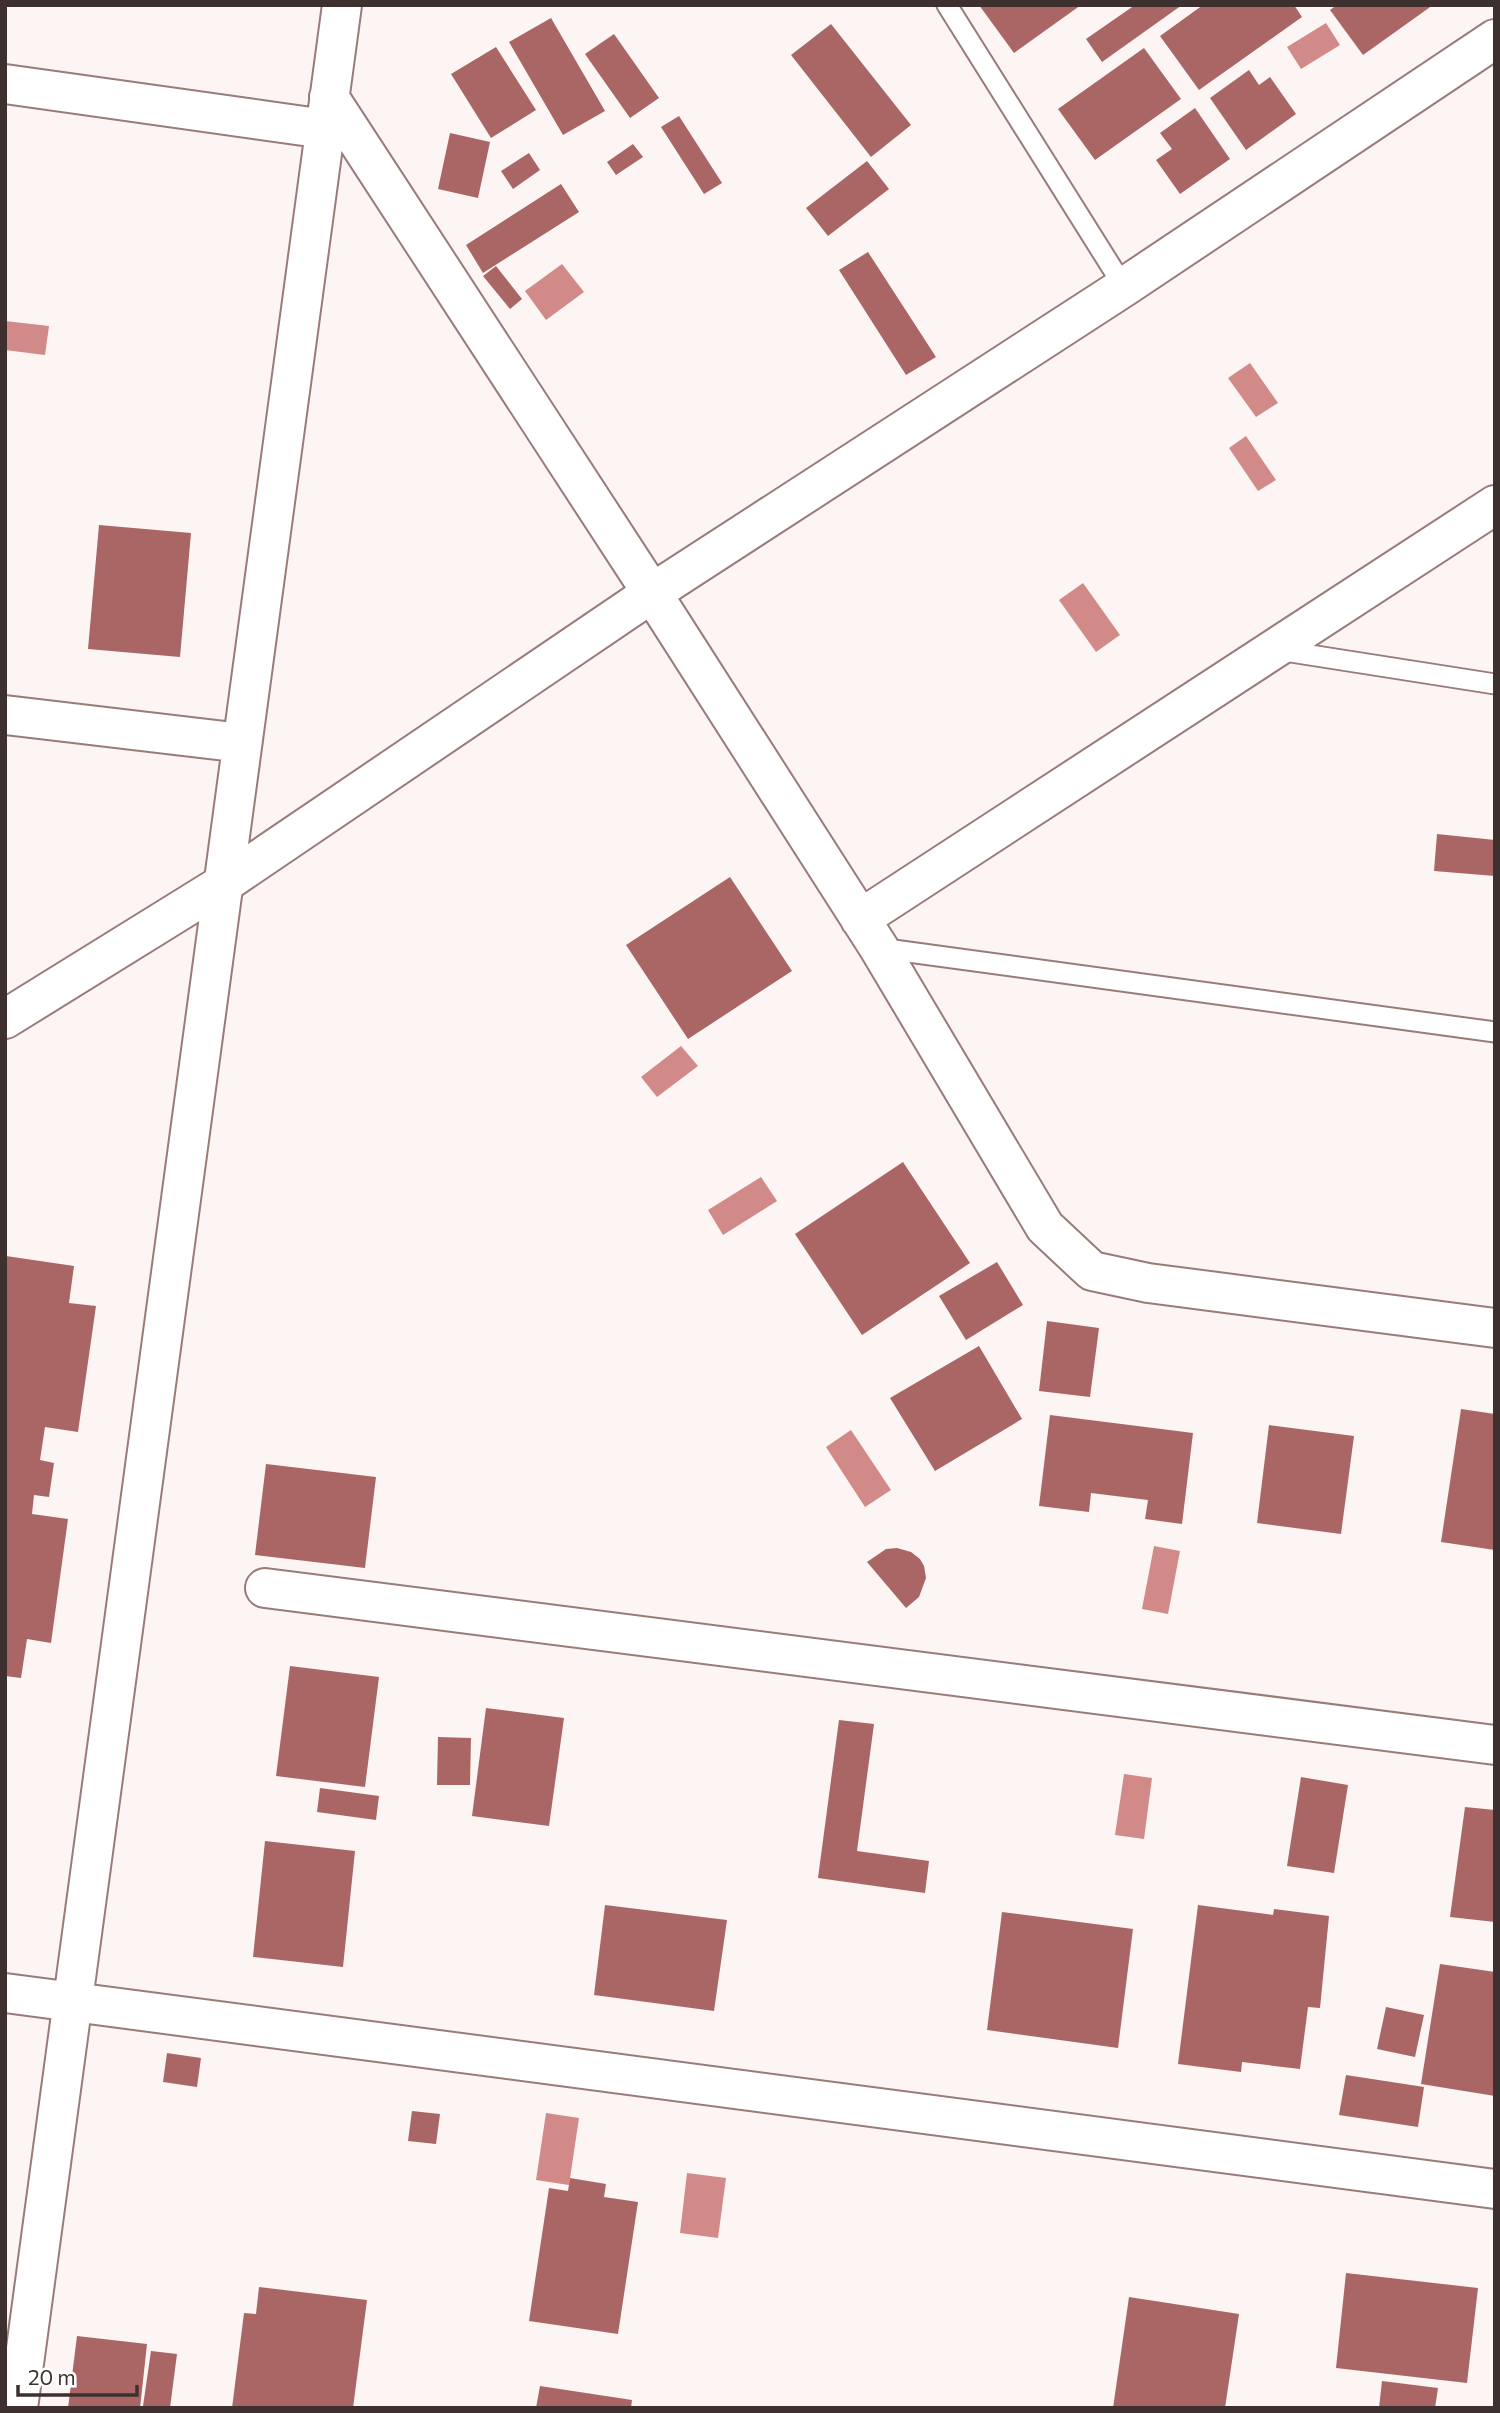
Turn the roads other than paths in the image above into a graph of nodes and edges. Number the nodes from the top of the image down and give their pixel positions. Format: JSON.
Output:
{"nodes":[{"id":1,"x":342,"y":5,"type":"edge"},
{"id":2,"x":947,"y":5,"type":"edge"},
{"id":3,"x":1495,"y":38,"type":"edge"},
{"id":4,"x":5,"y":84,"type":"edge"},
{"id":5,"x":327,"y":113,"type":"junction"},
{"id":6,"x":1124,"y":287,"type":"junction"},
{"id":7,"x":1495,"y":505,"type":"edge"},
{"id":8,"x":652,"y":593,"type":"junction"},
{"id":9,"x":1275,"y":650,"type":"junction"},
{"id":10,"x":1495,"y":684,"type":"edge"},
{"id":11,"x":5,"y":715,"type":"edge"},
{"id":12,"x":242,"y":743,"type":"junction"},
{"id":13,"x":223,"y":884,"type":"junction"},
{"id":14,"x":869,"y":933,"type":"junction"},
{"id":15,"x":13,"y":1008,"type":"edge"},
{"id":16,"x":1495,"y":1032,"type":"edge"},
{"id":17,"x":1495,"y":1328,"type":"edge"},
{"id":18,"x":265,"y":1588,"type":"dead end"},
{"id":19,"x":1495,"y":1745,"type":"edge"},
{"id":20,"x":5,"y":1993,"type":"edge"},
{"id":21,"x":73,"y":2002,"type":"junction"},
{"id":22,"x":1495,"y":2189,"type":"edge"},
{"id":23,"x":18,"y":2408,"type":"edge"}],
"edges":[{"from":1,"to":5,"type":"street"},
{"from":2,"to":6,"type":"lane"},
{"from":3,"to":6,"type":"street"},
{"from":4,"to":5,"type":"street"},
{"from":5,"to":8,"type":"street"},
{"from":5,"to":12,"type":"street"},
{"from":6,"to":8,"type":"street"},
{"from":7,"to":9,"type":"street"},
{"from":8,"to":13,"type":"street"},
{"from":8,"to":14,"type":"street"},
{"from":9,"to":10,"type":"lane"},
{"from":9,"to":14,"type":"street"},
{"from":11,"to":12,"type":"street"},
{"from":12,"to":13,"type":"street"},
{"from":13,"to":15,"type":"street"},
{"from":13,"to":21,"type":"street"},
{"from":14,"to":16,"type":"lane"},
{"from":14,"to":17,"type":"street"},
{"from":18,"to":19,"type":"street"},
{"from":20,"to":21,"type":"street"},
{"from":21,"to":22,"type":"street"},
{"from":21,"to":23,"type":"street"}]}
